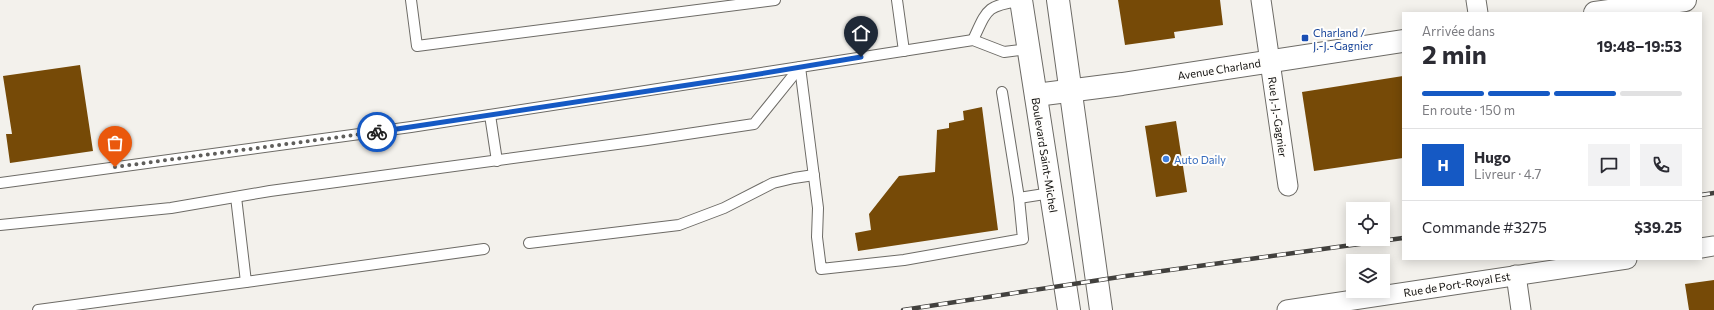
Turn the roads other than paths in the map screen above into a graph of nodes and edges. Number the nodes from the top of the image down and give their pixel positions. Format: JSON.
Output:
{"nodes":[{"id":1,"x":411,"y":0,"type":"edge"},
{"id":2,"x":775,"y":0,"type":"edge"},
{"id":3,"x":897,"y":0,"type":"edge"},
{"id":4,"x":1021,"y":0,"type":"edge"},
{"id":5,"x":1058,"y":0,"type":"edge"},
{"id":6,"x":1261,"y":0,"type":"edge"},
{"id":7,"x":1476,"y":0,"type":"edge"},
{"id":8,"x":1685,"y":0,"type":"edge"},
{"id":9,"x":1478,"y":12,"type":"edge"},
{"id":10,"x":1602,"y":12,"type":"edge"},
{"id":11,"x":974,"y":40,"type":"junction"},
{"id":12,"x":1402,"y":41,"type":"edge"},
{"id":13,"x":1028,"y":49,"type":"junction"},
{"id":14,"x":904,"y":51,"type":"junction"},
{"id":15,"x":1270,"y":61,"type":"junction"},
{"id":16,"x":800,"y":67,"type":"junction"},
{"id":17,"x":1071,"y":90,"type":"junction"},
{"id":18,"x":1002,"y":92,"type":"dead end"},
{"id":19,"x":1036,"y":95,"type":"junction"},
{"id":20,"x":490,"y":115,"type":"junction"},
{"id":21,"x":497,"y":161,"type":"junction"},
{"id":22,"x":814,"y":175,"type":"junction"},
{"id":23,"x":0,"y":183,"type":"edge"},
{"id":24,"x":1288,"y":186,"type":"dead end"},
{"id":25,"x":1051,"y":193,"type":"junction"},
{"id":26,"x":236,"y":197,"type":"junction"},
{"id":27,"x":1019,"y":198,"type":"junction"},
{"id":28,"x":0,"y":225,"type":"edge"},
{"id":29,"x":528,"y":243,"type":"dead end"},
{"id":30,"x":1714,"y":246,"type":"edge"},
{"id":31,"x":1702,"y":248,"type":"edge"},
{"id":32,"x":484,"y":249,"type":"dead end"},
{"id":33,"x":1620,"y":260,"type":"edge"},
{"id":34,"x":1516,"y":275,"type":"junction"},
{"id":35,"x":246,"y":282,"type":"junction"},
{"id":36,"x":1308,"y":308,"type":"edge"},
{"id":37,"x":38,"y":310,"type":"edge"},
{"id":38,"x":1069,"y":310,"type":"edge"},
{"id":39,"x":1101,"y":310,"type":"edge"},
{"id":40,"x":1287,"y":310,"type":"edge"},
{"id":41,"x":1521,"y":310,"type":"edge"}],
"edges":[{"from":1,"to":2,"type":"lane"},
{"from":3,"to":14,"type":"lane"},
{"from":4,"to":11,"type":"lane"},
{"from":4,"to":13,"type":"main road","name":"Boulevard Saint-Michel"},
{"from":5,"to":17,"type":"main road"},
{"from":6,"to":15,"type":"street","name":"Rue J.-J.-Gagnier"},
{"from":7,"to":9,"type":"street"},
{"from":8,"to":10,"type":"main road"},
{"from":11,"to":13,"type":"lane"},
{"from":11,"to":14,"type":"lane"},
{"from":12,"to":15,"type":"main road","name":"Avenue Charland"},
{"from":13,"to":19,"type":"main road","name":"Boulevard Saint-Michel"},
{"from":14,"to":16,"type":"lane"},
{"from":15,"to":17,"type":"main road","name":"Avenue Charland"},
{"from":15,"to":24,"type":"street","name":"Rue J.-J.-Gagnier"},
{"from":16,"to":20,"type":"lane"},
{"from":16,"to":21,"type":"lane"},
{"from":16,"to":22,"type":"lane"},
{"from":17,"to":19,"type":"main road","name":"Avenue Charland"},
{"from":17,"to":39,"type":"main road"},
{"from":18,"to":27,"type":"lane"},
{"from":19,"to":25,"type":"main road","name":"Boulevard Saint-Michel"},
{"from":20,"to":21,"type":"lane"},
{"from":20,"to":23,"type":"lane"},
{"from":21,"to":26,"type":"lane"},
{"from":22,"to":27,"type":"lane"},
{"from":22,"to":29,"type":"lane"},
{"from":25,"to":27,"type":"lane"},
{"from":25,"to":38,"type":"main road","name":"Boulevard Saint-Michel"},
{"from":26,"to":28,"type":"lane"},
{"from":26,"to":35,"type":"lane"},
{"from":30,"to":31,"type":"street"},
{"from":32,"to":35,"type":"lane"},
{"from":33,"to":34,"type":"street","name":"Rue de Port-Royal Est"},
{"from":34,"to":36,"type":"street","name":"Rue de Port-Royal Est"},
{"from":34,"to":41,"type":"street"},
{"from":35,"to":37,"type":"lane"},
{"from":36,"to":40,"type":"street","name":"Rue de Port-Royal Est"}]}
